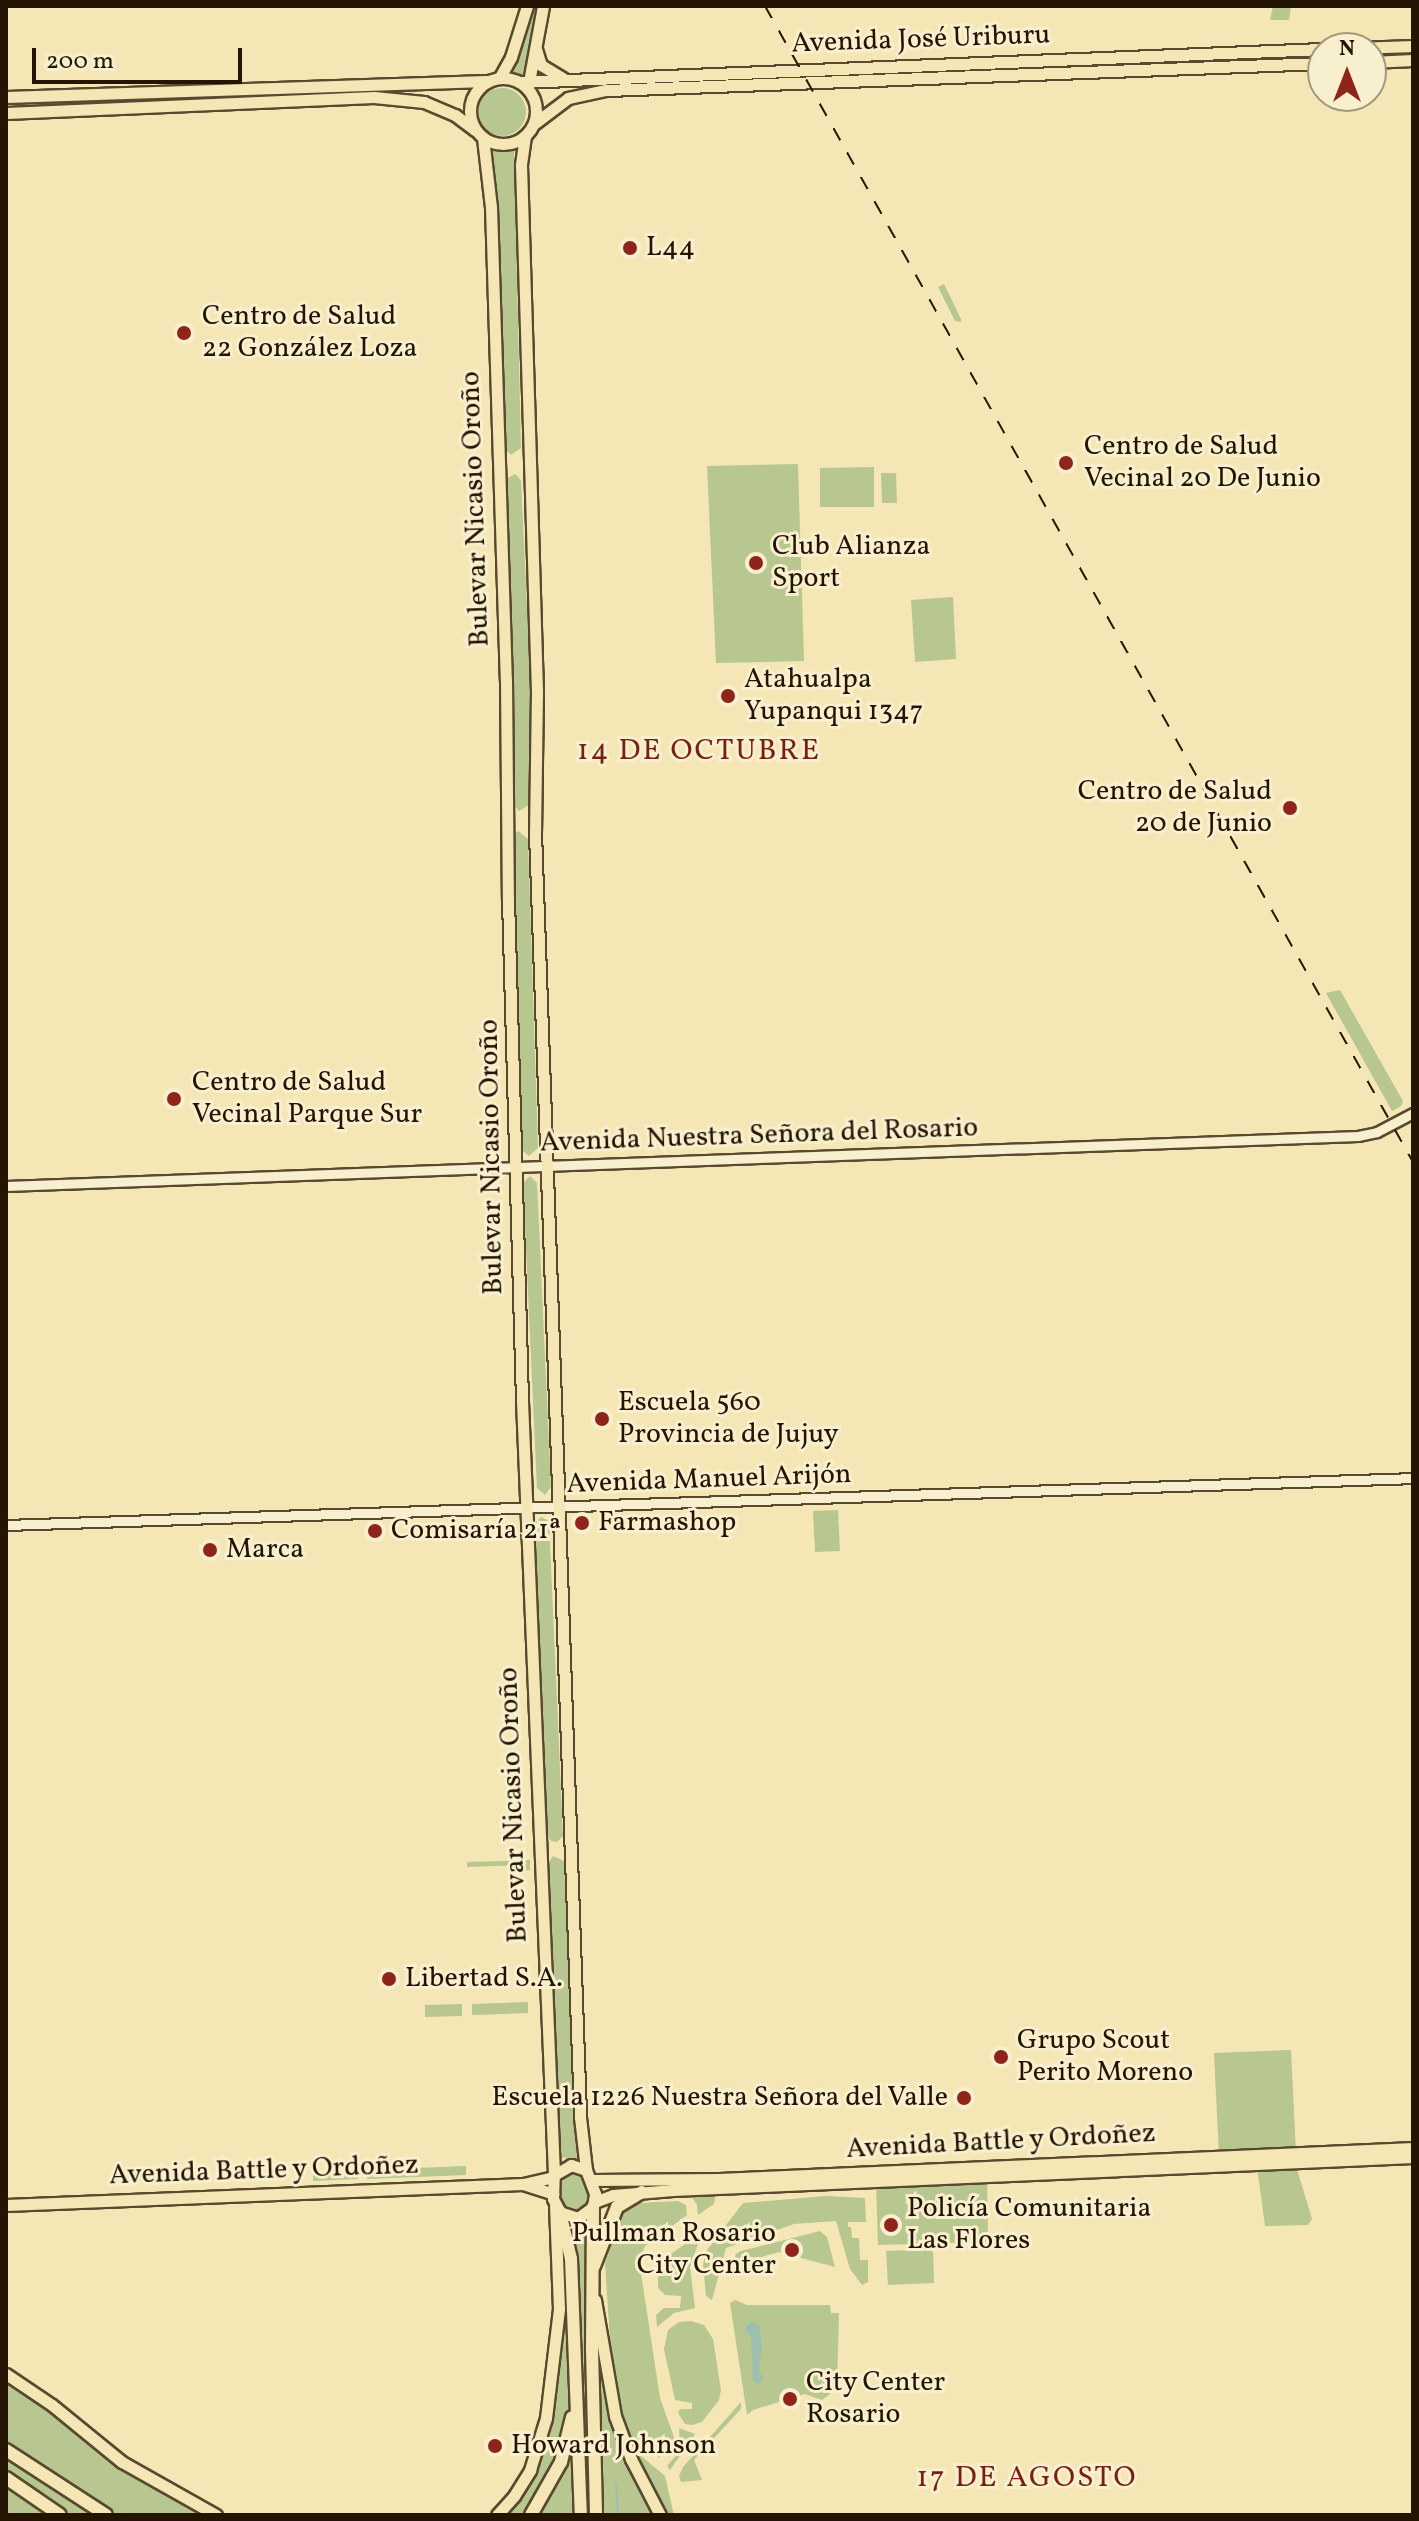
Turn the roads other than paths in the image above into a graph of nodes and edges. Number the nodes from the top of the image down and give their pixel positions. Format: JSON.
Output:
{"nodes":[{"id":1,"x":527,"y":6,"type":"edge"},
{"id":2,"x":543,"y":6,"type":"edge"},
{"id":3,"x":535,"y":46,"type":"junction"},
{"id":4,"x":1413,"y":46,"type":"edge"},
{"id":5,"x":1387,"y":47,"type":"edge"},
{"id":6,"x":1307,"y":50,"type":"edge"},
{"id":7,"x":1413,"y":60,"type":"edge"},
{"id":8,"x":1387,"y":61,"type":"edge"},
{"id":9,"x":1307,"y":64,"type":"edge"},
{"id":10,"x":500,"y":77,"type":"junction"},
{"id":11,"x":563,"y":78,"type":"junction"},
{"id":12,"x":486,"y":81,"type":"junction"},
{"id":13,"x":526,"y":83,"type":"junction"},
{"id":14,"x":6,"y":97,"type":"edge"},
{"id":15,"x":6,"y":113,"type":"edge"},
{"id":16,"x":535,"y":123,"type":"junction"},
{"id":17,"x":479,"y":134,"type":"junction"},
{"id":18,"x":525,"y":136,"type":"junction"},
{"id":19,"x":1413,"y":1113,"type":"edge"},
{"id":20,"x":546,"y":1166,"type":"junction"},
{"id":21,"x":515,"y":1167,"type":"junction"},
{"id":22,"x":6,"y":1186,"type":"edge"},
{"id":23,"x":1413,"y":1478,"type":"edge"},
{"id":24,"x":557,"y":1506,"type":"junction"},
{"id":25,"x":527,"y":1507,"type":"junction"},
{"id":26,"x":6,"y":1525,"type":"edge"},
{"id":27,"x":1413,"y":2148,"type":"edge"},
{"id":28,"x":1413,"y":2157,"type":"edge"},
{"id":29,"x":589,"y":2175,"type":"junction"},
{"id":30,"x":554,"y":2176,"type":"junction"},
{"id":31,"x":523,"y":2184,"type":"junction"},
{"id":32,"x":642,"y":2192,"type":"junction"},
{"id":33,"x":556,"y":2204,"type":"junction"},
{"id":34,"x":594,"y":2204,"type":"junction"},
{"id":35,"x":6,"y":2205,"type":"edge"},
{"id":36,"x":592,"y":2269,"type":"junction"},
{"id":37,"x":592,"y":2285,"type":"junction"},
{"id":38,"x":6,"y":2374,"type":"edge"},
{"id":39,"x":577,"y":2382,"type":"junction"},
{"id":40,"x":6,"y":2450,"type":"edge"},
{"id":41,"x":6,"y":2478,"type":"edge"},
{"id":42,"x":60,"y":2515,"type":"edge"},
{"id":43,"x":106,"y":2515,"type":"edge"},
{"id":44,"x":216,"y":2515,"type":"edge"},
{"id":45,"x":497,"y":2515,"type":"edge"},
{"id":46,"x":531,"y":2515,"type":"edge"},
{"id":47,"x":581,"y":2515,"type":"edge"},
{"id":48,"x":599,"y":2515,"type":"edge"},
{"id":49,"x":660,"y":2515,"type":"edge"}],
"edges":[{"from":1,"to":10,"type":"main road"},
{"from":2,"to":3,"type":"main road"},
{"from":3,"to":11,"type":"main road"},
{"from":3,"to":13,"type":"main road"},
{"from":4,"to":5,"type":"main road"},
{"from":6,"to":11,"type":"main road","name":"Avenida José Uriburu"},
{"from":7,"to":8,"type":"main road"},
{"from":9,"to":16,"type":"main road","name":"Avenida José Uriburu"},
{"from":10,"to":12,"type":"main road"},
{"from":10,"to":13,"type":"main road"},
{"from":11,"to":13,"type":"main road","name":"Avenida José Uriburu"},
{"from":12,"to":14,"type":"main road"},
{"from":12,"to":17,"type":"main road"},
{"from":13,"to":16,"type":"main road"},
{"from":15,"to":17,"type":"main road"},
{"from":16,"to":18,"type":"main road"},
{"from":17,"to":18,"type":"main road"},
{"from":17,"to":21,"type":"main road","name":"Bulevar Nicasio Oroño"},
{"from":18,"to":20,"type":"main road","name":"Bulevar Nicasio Oroño"},
{"from":19,"to":20,"type":"street","name":"Avenida Nuestra Señora del Rosario"},
{"from":20,"to":21,"type":"street","name":"Avenida Nuestra Señora del Rosario"},
{"from":20,"to":24,"type":"main road","name":"Bulevar Nicasio Oroño"},
{"from":21,"to":22,"type":"street","name":"Avenida Nuestra Señora del Rosario"},
{"from":21,"to":25,"type":"main road","name":"Bulevar Nicasio Oroño"},
{"from":23,"to":24,"type":"street","name":"Avenida Manuel Arijón"},
{"from":24,"to":25,"type":"street","name":"Avenida Manuel Arijón"},
{"from":24,"to":29,"type":"main road","name":"Bulevar Nicasio Oroño"},
{"from":25,"to":26,"type":"street","name":"Avenida Manuel Arijón"},
{"from":25,"to":30,"type":"main road","name":"Bulevar Nicasio Oroño"},
{"from":27,"to":29,"type":"main road","name":"Avenida Battle y Ordoñez"},
{"from":28,"to":32,"type":"main road","name":"Avenida Battle y Ordoñez"},
{"from":29,"to":30,"type":"main road"},
{"from":29,"to":34,"type":"main road"},
{"from":30,"to":31,"type":"main road","name":"Avenida Battle y Ordoñez"},
{"from":30,"to":33,"type":"main road"},
{"from":31,"to":33,"type":"main road","name":"Avenida Battle y Ordoñez"},
{"from":31,"to":35,"type":"main road","name":"Avenida Battle y Ordoñez"},
{"from":32,"to":34,"type":"main road","name":"Avenida Battle y Ordoñez"},
{"from":32,"to":36,"type":"highway"},
{"from":33,"to":34,"type":"main road"},
{"from":33,"to":39,"type":"highway"},
{"from":33,"to":45,"type":"main road"},
{"from":34,"to":36,"type":"highway"},
{"from":36,"to":37,"type":"highway"},
{"from":37,"to":48,"type":"highway"},
{"from":37,"to":49,"type":"main road"},
{"from":38,"to":44,"type":"main road"},
{"from":39,"to":46,"type":"highway"},
{"from":39,"to":47,"type":"highway"},
{"from":40,"to":43,"type":"highway"},
{"from":41,"to":42,"type":"highway"}]}
